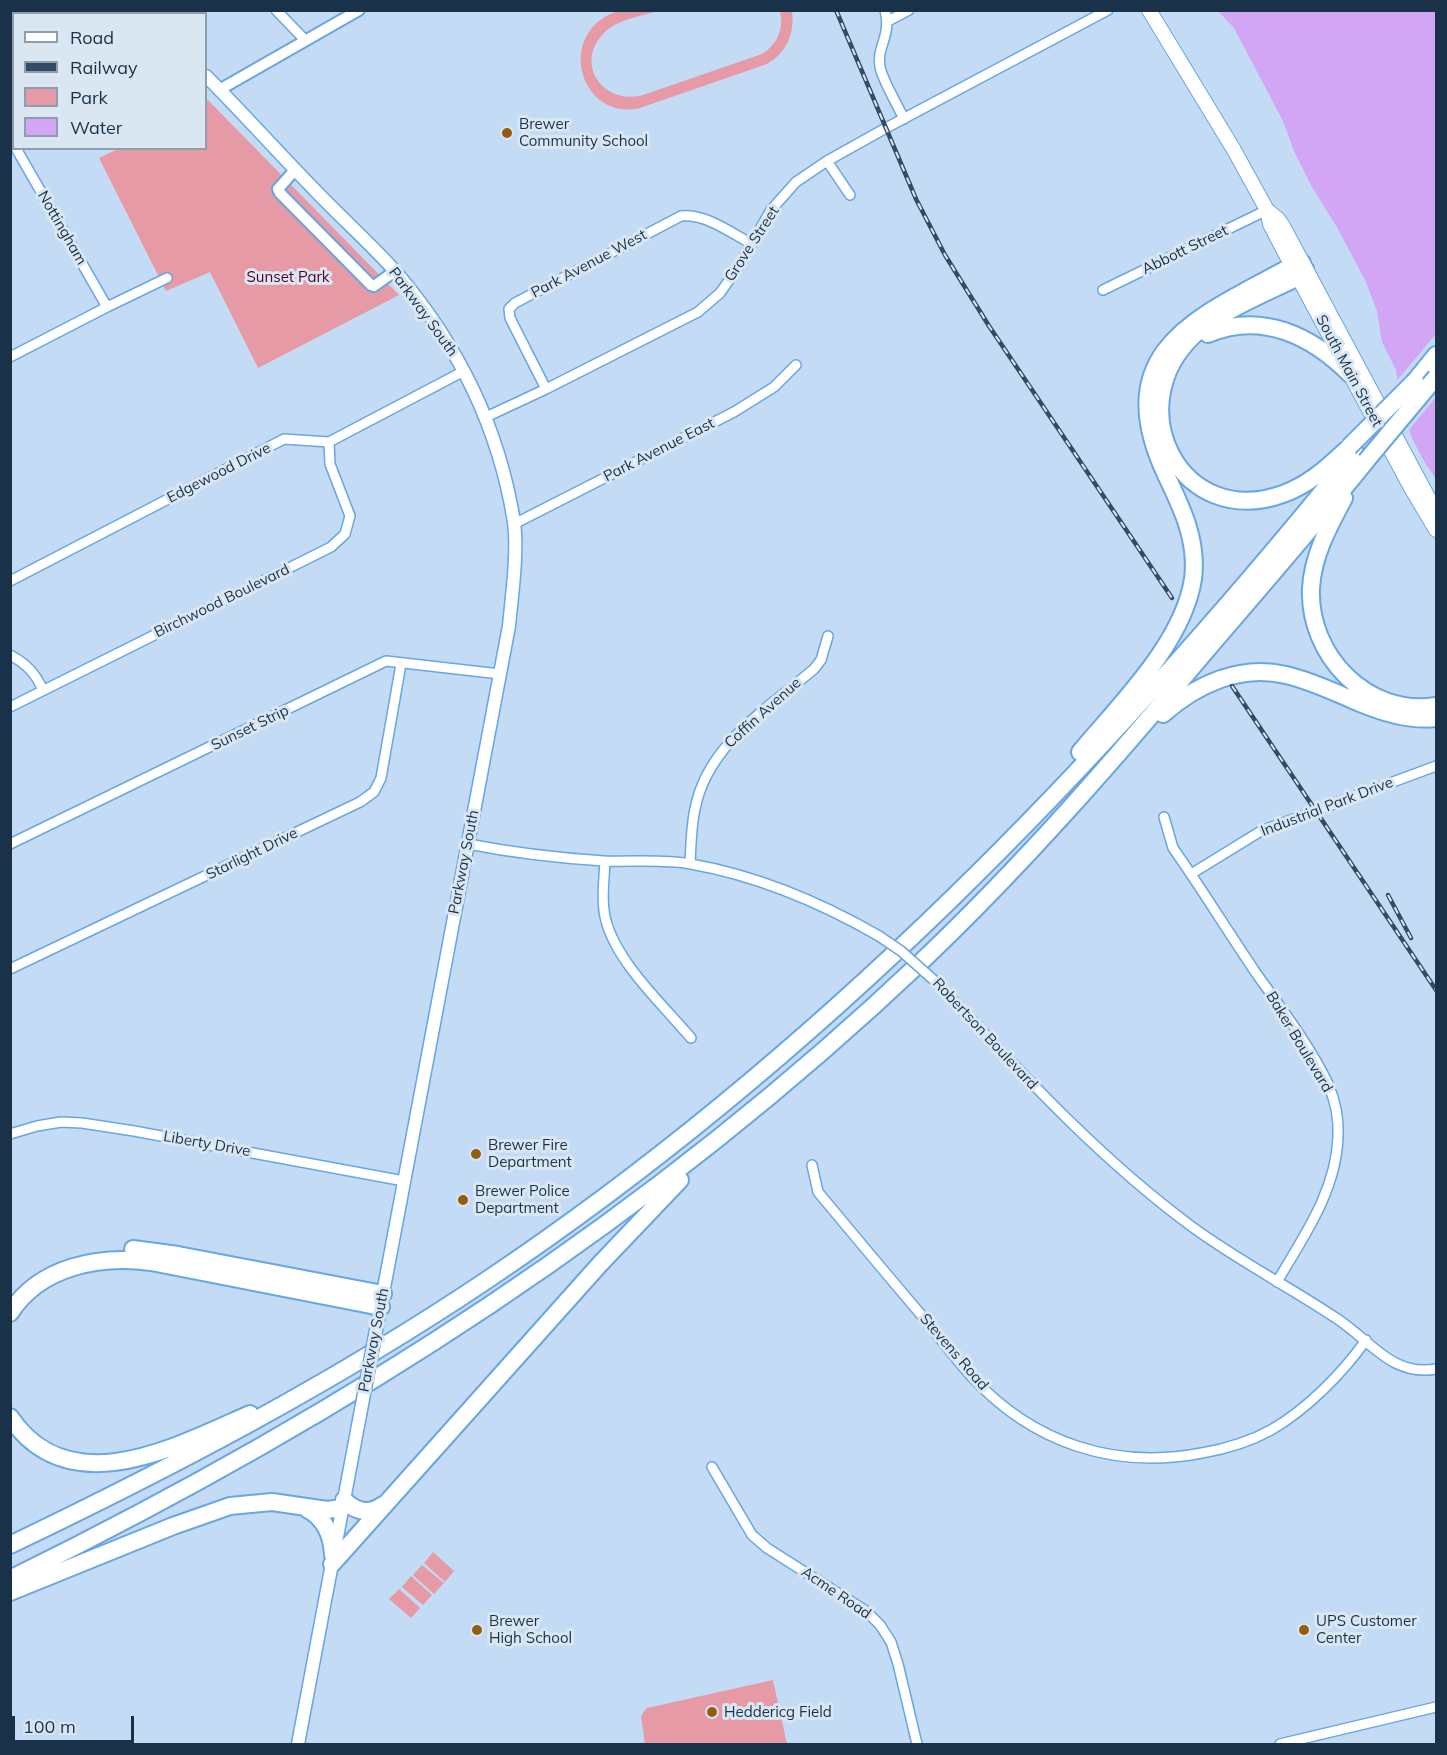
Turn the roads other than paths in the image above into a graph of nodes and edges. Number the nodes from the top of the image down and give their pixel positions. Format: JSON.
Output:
{"nodes":[{"id":1,"x":276,"y":10,"type":"edge"},
{"id":2,"x":359,"y":10,"type":"edge"},
{"id":3,"x":885,"y":10,"type":"edge"},
{"id":4,"x":909,"y":10,"type":"edge"},
{"id":5,"x":1108,"y":10,"type":"edge"},
{"id":6,"x":1149,"y":10,"type":"edge"},
{"id":7,"x":888,"y":21,"type":"junction"},
{"id":8,"x":305,"y":40,"type":"junction"},
{"id":9,"x":207,"y":77,"type":"edge"},
{"id":10,"x":219,"y":90,"type":"junction"},
{"id":11,"x":904,"y":119,"type":"junction"},
{"id":12,"x":16,"y":151,"type":"edge"},
{"id":13,"x":827,"y":161,"type":"junction"},
{"id":14,"x":295,"y":170,"type":"junction"},
{"id":15,"x":850,"y":195,"type":"dead end"},
{"id":16,"x":1267,"y":210,"type":"junction"},
{"id":17,"x":752,"y":244,"type":"junction"},
{"id":18,"x":1299,"y":269,"type":"junction"},
{"id":19,"x":395,"y":271,"type":"junction"},
{"id":20,"x":167,"y":278,"type":"dead end"},
{"id":21,"x":1103,"y":290,"type":"dead end"},
{"id":22,"x":107,"y":307,"type":"junction"},
{"id":23,"x":1437,"y":355,"type":"edge"},
{"id":24,"x":10,"y":357,"type":"edge"},
{"id":25,"x":1175,"y":361,"type":"junction"},
{"id":26,"x":796,"y":365,"type":"dead end"},
{"id":27,"x":465,"y":370,"type":"junction"},
{"id":28,"x":1351,"y":375,"type":"junction"},
{"id":29,"x":1437,"y":376,"type":"edge"},
{"id":30,"x":546,"y":389,"type":"junction"},
{"id":31,"x":486,"y":417,"type":"junction"},
{"id":32,"x":328,"y":442,"type":"junction"},
{"id":33,"x":1357,"y":453,"type":"junction"},
{"id":34,"x":1437,"y":512,"type":"edge"},
{"id":35,"x":514,"y":524,"type":"junction"},
{"id":36,"x":1437,"y":530,"type":"edge"},
{"id":37,"x":10,"y":581,"type":"edge"},
{"id":38,"x":828,"y":636,"type":"dead end"},
{"id":39,"x":10,"y":655,"type":"edge"},
{"id":40,"x":401,"y":664,"type":"junction"},
{"id":41,"x":500,"y":674,"type":"junction"},
{"id":42,"x":44,"y":690,"type":"junction"},
{"id":43,"x":1437,"y":706,"type":"edge"},
{"id":44,"x":10,"y":707,"type":"edge"},
{"id":45,"x":1437,"y":718,"type":"edge"},
{"id":46,"x":1437,"y":766,"type":"edge"},
{"id":47,"x":1102,"y":772,"type":"junction"},
{"id":48,"x":1164,"y":817,"type":"dead end"},
{"id":49,"x":10,"y":844,"type":"edge"},
{"id":50,"x":468,"y":844,"type":"junction"},
{"id":51,"x":604,"y":861,"type":"junction"},
{"id":52,"x":690,"y":864,"type":"junction"},
{"id":53,"x":986,"y":866,"type":"junction"},
{"id":54,"x":1191,"y":874,"type":"junction"},
{"id":55,"x":10,"y":969,"type":"edge"},
{"id":56,"x":691,"y":1038,"type":"dead end"},
{"id":57,"x":787,"y":1082,"type":"junction"},
{"id":58,"x":10,"y":1134,"type":"edge"},
{"id":59,"x":812,"y":1166,"type":"dead end"},
{"id":60,"x":404,"y":1181,"type":"junction"},
{"id":61,"x":1276,"y":1282,"type":"junction"},
{"id":62,"x":10,"y":1294,"type":"edge"},
{"id":63,"x":382,"y":1300,"type":"junction"},
{"id":64,"x":10,"y":1313,"type":"edge"},
{"id":65,"x":1366,"y":1341,"type":"junction"},
{"id":66,"x":1437,"y":1369,"type":"edge"},
{"id":67,"x":341,"y":1373,"type":"junction"},
{"id":68,"x":10,"y":1417,"type":"edge"},
{"id":69,"x":712,"y":1467,"type":"dead end"},
{"id":70,"x":385,"y":1503,"type":"junction"},
{"id":71,"x":343,"y":1504,"type":"junction"},
{"id":72,"x":301,"y":1506,"type":"junction"},
{"id":73,"x":10,"y":1545,"type":"edge"},
{"id":74,"x":333,"y":1559,"type":"junction"},
{"id":75,"x":10,"y":1579,"type":"edge"},
{"id":76,"x":10,"y":1592,"type":"edge"},
{"id":77,"x":1437,"y":1707,"type":"edge"},
{"id":78,"x":298,"y":1744,"type":"edge"},
{"id":79,"x":917,"y":1744,"type":"edge"},
{"id":80,"x":1280,"y":1744,"type":"edge"}],
"edges":[{"from":1,"to":8,"type":"street"},
{"from":2,"to":8,"type":"street"},
{"from":3,"to":7,"type":"street"},
{"from":4,"to":7,"type":"street"},
{"from":5,"to":11,"type":"street","name":"Grove Street"},
{"from":6,"to":16,"type":"main road","name":"South Main Street"},
{"from":7,"to":11,"type":"street"},
{"from":8,"to":10,"type":"street"},
{"from":9,"to":10,"type":"main road","name":"Parkway South"},
{"from":10,"to":14,"type":"main road","name":"Parkway South"},
{"from":11,"to":13,"type":"street","name":"Grove Street"},
{"from":12,"to":22,"type":"street","name":"Nottingham"},
{"from":13,"to":15,"type":"street"},
{"from":13,"to":17,"type":"street","name":"Grove Street"},
{"from":14,"to":19,"type":"main road","name":"Parkway South"},
{"from":14,"to":19,"type":"street"},
{"from":16,"to":18,"type":"main road","name":"South Main Street"},
{"from":16,"to":21,"type":"street","name":"Abbott Street"},
{"from":17,"to":30,"type":"street","name":"Grove Street"},
{"from":17,"to":30,"type":"street","name":"Park Avenue West"},
{"from":18,"to":25,"type":"highway"},
{"from":18,"to":28,"type":"main road","name":"South Main Street"},
{"from":18,"to":34,"type":"main road","name":"South Main Street"},
{"from":18,"to":53,"type":"highway"},
{"from":19,"to":27,"type":"main road","name":"Parkway South"},
{"from":20,"to":22,"type":"street"},
{"from":22,"to":24,"type":"street"},
{"from":23,"to":33,"type":"highway","bridge":true},
{"from":25,"to":28,"type":"highway"},
{"from":25,"to":33,"type":"highway"},
{"from":26,"to":35,"type":"street","name":"Park Avenue East"},
{"from":27,"to":31,"type":"main road","name":"Parkway South"},
{"from":27,"to":32,"type":"street"},
{"from":28,"to":36,"type":"main road","name":"South Main Street"},
{"from":29,"to":33,"type":"highway","bridge":true},
{"from":30,"to":31,"type":"street","name":"Grove Street"},
{"from":31,"to":35,"type":"main road","name":"Parkway South"},
{"from":32,"to":37,"type":"street","name":"Edgewood Drive"},
{"from":32,"to":42,"type":"street","name":"Birchwood Boulevard"},
{"from":33,"to":43,"type":"highway"},
{"from":33,"to":47,"type":"highway"},
{"from":33,"to":53,"type":"highway"},
{"from":35,"to":41,"type":"main road","name":"Parkway South"},
{"from":38,"to":52,"type":"street","name":"Coffin Avenue"},
{"from":39,"to":42,"type":"street"},
{"from":40,"to":41,"type":"street","name":"Sunset Strip"},
{"from":40,"to":49,"type":"street","name":"Sunset Strip"},
{"from":40,"to":55,"type":"street","name":"Starlight Drive"},
{"from":41,"to":50,"type":"main road","name":"Parkway South"},
{"from":42,"to":44,"type":"street","name":"Birchwood Boulevard"},
{"from":45,"to":47,"type":"highway"},
{"from":46,"to":54,"type":"street","name":"Industrial Park Drive"},
{"from":47,"to":57,"type":"highway"},
{"from":48,"to":54,"type":"street","name":"Baker Boulevard"},
{"from":50,"to":51,"type":"street","name":"Robertson Boulevard"},
{"from":50,"to":60,"type":"main road","name":"Parkway South"},
{"from":51,"to":52,"type":"street","name":"Robertson Boulevard"},
{"from":51,"to":56,"type":"street"},
{"from":52,"to":61,"type":"street","name":"Robertson Boulevard","bridge":true},
{"from":53,"to":67,"type":"highway"},
{"from":54,"to":61,"type":"street","name":"Baker Boulevard"},
{"from":57,"to":70,"type":"highway"},
{"from":57,"to":75,"type":"highway"},
{"from":58,"to":60,"type":"street","name":"Liberty Drive"},
{"from":59,"to":65,"type":"street","name":"Stevens Road"},
{"from":60,"to":63,"type":"main road","name":"Parkway South"},
{"from":61,"to":65,"type":"street","name":"Robertson Boulevard"},
{"from":62,"to":63,"type":"highway"},
{"from":63,"to":64,"type":"highway"},
{"from":63,"to":71,"type":"main road","name":"Parkway South","bridge":true},
{"from":65,"to":66,"type":"street","name":"Robertson Boulevard"},
{"from":67,"to":68,"type":"highway"},
{"from":67,"to":73,"type":"highway"},
{"from":69,"to":79,"type":"street","name":"Acme Road"},
{"from":70,"to":71,"type":"highway"},
{"from":70,"to":74,"type":"highway"},
{"from":71,"to":72,"type":"highway"},
{"from":71,"to":74,"type":"main road","name":"Parkway South"},
{"from":72,"to":74,"type":"highway"},
{"from":72,"to":76,"type":"highway"},
{"from":74,"to":78,"type":"main road","name":"Parkway South"},
{"from":77,"to":80,"type":"street"}]}
